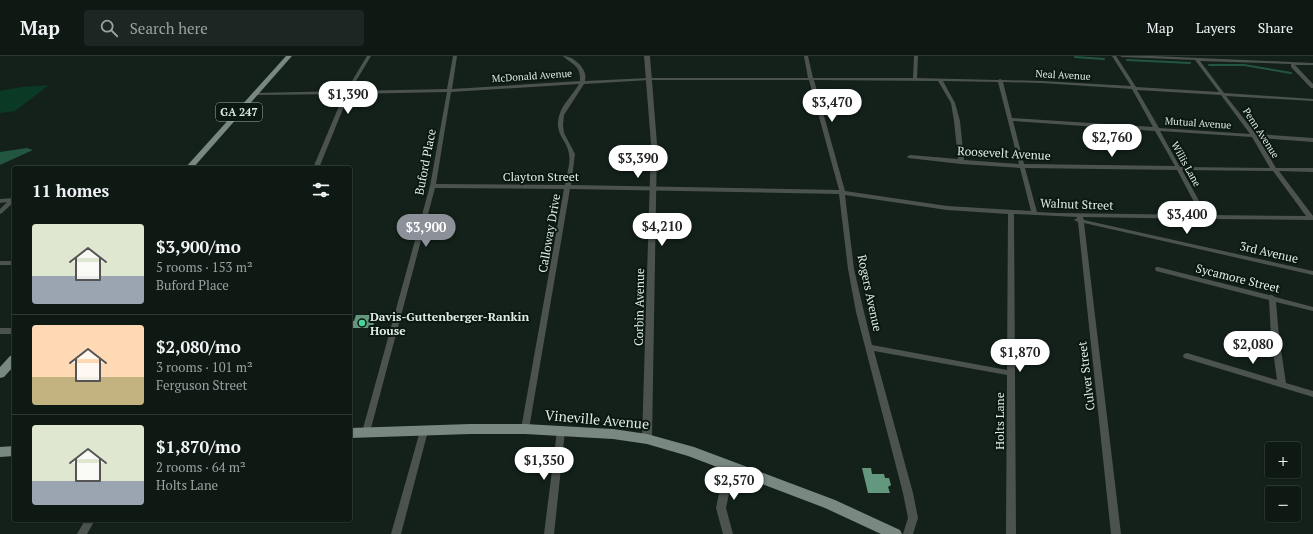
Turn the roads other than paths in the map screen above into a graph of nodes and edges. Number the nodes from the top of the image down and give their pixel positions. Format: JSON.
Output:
{"nodes":[{"id":1,"x":289,"y":56,"type":"edge"},
{"id":2,"x":369,"y":56,"type":"edge"},
{"id":3,"x":454,"y":56,"type":"edge"},
{"id":4,"x":565,"y":56,"type":"edge"},
{"id":5,"x":647,"y":56,"type":"edge"},
{"id":6,"x":806,"y":56,"type":"edge"},
{"id":7,"x":916,"y":56,"type":"edge"},
{"id":8,"x":1114,"y":56,"type":"edge"},
{"id":9,"x":1122,"y":56,"type":"edge"},
{"id":10,"x":1196,"y":59,"type":"junction"},
{"id":11,"x":1293,"y":64,"type":"junction"},
{"id":12,"x":1313,"y":64,"type":"edge"},
{"id":13,"x":649,"y":79,"type":"junction"},
{"id":14,"x":811,"y":79,"type":"junction"},
{"id":15,"x":915,"y":79,"type":"junction"},
{"id":16,"x":939,"y":79,"type":"junction"},
{"id":17,"x":1000,"y":80,"type":"junction"},
{"id":18,"x":583,"y":82,"type":"junction"},
{"id":19,"x":1313,"y":87,"type":"edge"},
{"id":20,"x":1134,"y":88,"type":"junction"},
{"id":21,"x":448,"y":90,"type":"junction"},
{"id":22,"x":347,"y":93,"type":"junction"},
{"id":23,"x":255,"y":94,"type":"junction"},
{"id":24,"x":1223,"y":94,"type":"junction"},
{"id":25,"x":1313,"y":100,"type":"edge"},
{"id":26,"x":1011,"y":119,"type":"junction"},
{"id":27,"x":1157,"y":129,"type":"junction"},
{"id":28,"x":1254,"y":136,"type":"junction"},
{"id":29,"x":1313,"y":140,"type":"edge"},
{"id":30,"x":910,"y":157,"type":"dead end"},
{"id":31,"x":961,"y":162,"type":"junction"},
{"id":32,"x":191,"y":166,"type":"edge"},
{"id":33,"x":317,"y":166,"type":"edge"},
{"id":34,"x":1022,"y":166,"type":"junction"},
{"id":35,"x":1177,"y":168,"type":"junction"},
{"id":36,"x":1274,"y":168,"type":"junction"},
{"id":37,"x":1313,"y":170,"type":"edge"},
{"id":38,"x":433,"y":186,"type":"junction"},
{"id":39,"x":568,"y":187,"type":"junction"},
{"id":40,"x":654,"y":188,"type":"junction"},
{"id":41,"x":842,"y":192,"type":"junction"},
{"id":42,"x":12,"y":200,"type":"edge"},
{"id":43,"x":0,"y":201,"type":"edge"},
{"id":44,"x":12,"y":202,"type":"edge"},
{"id":45,"x":0,"y":212,"type":"edge"},
{"id":46,"x":1011,"y":212,"type":"junction"},
{"id":47,"x":1034,"y":213,"type":"junction"},
{"id":48,"x":1057,"y":215,"type":"joint"},
{"id":49,"x":1080,"y":218,"type":"junction"},
{"id":50,"x":1206,"y":218,"type":"junction"},
{"id":51,"x":1312,"y":218,"type":"edge"},
{"id":52,"x":0,"y":263,"type":"edge"},
{"id":53,"x":12,"y":263,"type":"edge"},
{"id":54,"x":1158,"y":269,"type":"dead end"},
{"id":55,"x":1313,"y":273,"type":"edge"},
{"id":56,"x":1272,"y":298,"type":"junction"},
{"id":57,"x":1313,"y":309,"type":"edge"},
{"id":58,"x":0,"y":331,"type":"edge"},
{"id":59,"x":12,"y":331,"type":"edge"},
{"id":60,"x":870,"y":347,"type":"junction"},
{"id":61,"x":1187,"y":356,"type":"dead end"},
{"id":62,"x":12,"y":361,"type":"edge"},
{"id":63,"x":1010,"y":373,"type":"junction"},
{"id":64,"x":0,"y":374,"type":"edge"},
{"id":65,"x":1282,"y":384,"type":"junction"},
{"id":66,"x":1313,"y":394,"type":"edge"},
{"id":67,"x":525,"y":429,"type":"junction"},
{"id":68,"x":424,"y":431,"type":"junction"},
{"id":69,"x":560,"y":431,"type":"junction"},
{"id":70,"x":366,"y":432,"type":"junction"},
{"id":71,"x":352,"y":433,"type":"edge"},
{"id":72,"x":647,"y":439,"type":"junction"},
{"id":73,"x":12,"y":451,"type":"edge"},
{"id":74,"x":0,"y":452,"type":"edge"},
{"id":75,"x":732,"y":467,"type":"junction"},
{"id":76,"x":89,"y":522,"type":"edge"},
{"id":77,"x":82,"y":534,"type":"edge"},
{"id":78,"x":396,"y":534,"type":"edge"},
{"id":79,"x":549,"y":534,"type":"edge"},
{"id":80,"x":728,"y":534,"type":"edge"},
{"id":81,"x":895,"y":534,"type":"edge"},
{"id":82,"x":908,"y":534,"type":"edge"},
{"id":83,"x":1011,"y":534,"type":"edge"},
{"id":84,"x":1116,"y":534,"type":"edge"}],
"edges":[{"from":1,"to":23,"type":"main road","number":"GA 247"},
{"from":2,"to":22,"type":"street"},
{"from":3,"to":21,"type":"street","name":"Buford Place"},
{"from":4,"to":18,"type":"street"},
{"from":5,"to":13,"type":"street","name":"Corbin Avenue"},
{"from":6,"to":14,"type":"street","name":"Rogers Avenue"},
{"from":7,"to":15,"type":"street"},
{"from":8,"to":20,"type":"street","name":"Willis Lane"},
{"from":9,"to":10,"type":"street"},
{"from":10,"to":11,"type":"street"},
{"from":10,"to":24,"type":"street","name":"Penn Avenue"},
{"from":11,"to":12,"type":"street"},
{"from":11,"to":19,"type":"street"},
{"from":13,"to":14,"type":"street","name":"McDonald Avenue"},
{"from":13,"to":18,"type":"street","name":"McDonald Avenue"},
{"from":13,"to":40,"type":"street","name":"Corbin Avenue"},
{"from":14,"to":15,"type":"street","name":"Neal Avenue"},
{"from":14,"to":41,"type":"street","name":"Rogers Avenue"},
{"from":15,"to":16,"type":"street","name":"Neal Avenue"},
{"from":16,"to":17,"type":"street","name":"Neal Avenue"},
{"from":16,"to":31,"type":"street"},
{"from":17,"to":20,"type":"street","name":"Neal Avenue"},
{"from":17,"to":26,"type":"street"},
{"from":18,"to":21,"type":"street","name":"McDonald Avenue"},
{"from":18,"to":39,"type":"street","name":"Calloway Drive"},
{"from":20,"to":24,"type":"street","name":"Neal Avenue"},
{"from":20,"to":27,"type":"street","name":"Willis Lane"},
{"from":21,"to":22,"type":"street","name":"McDonald Avenue"},
{"from":21,"to":38,"type":"street","name":"Buford Place"},
{"from":22,"to":23,"type":"street","name":"McDonald Avenue"},
{"from":22,"to":33,"type":"street"},
{"from":23,"to":32,"type":"main road","number":"GA 247"},
{"from":24,"to":25,"type":"street","name":"Neal Avenue"},
{"from":24,"to":28,"type":"street","name":"Penn Avenue"},
{"from":26,"to":27,"type":"street","name":"Mutual Avenue"},
{"from":26,"to":34,"type":"street"},
{"from":27,"to":28,"type":"street","name":"Mutual Avenue"},
{"from":27,"to":35,"type":"street","name":"Willis Lane"},
{"from":28,"to":29,"type":"street","name":"Mutual Avenue"},
{"from":28,"to":36,"type":"street","name":"Penn Avenue"},
{"from":30,"to":31,"type":"street","name":"Roosevelt Avenue"},
{"from":31,"to":34,"type":"street","name":"Roosevelt Avenue"},
{"from":34,"to":35,"type":"street","name":"Roosevelt Avenue"},
{"from":34,"to":47,"type":"street"},
{"from":35,"to":36,"type":"street","name":"Roosevelt Avenue"},
{"from":35,"to":50,"type":"street","name":"Willis Lane"},
{"from":36,"to":37,"type":"street","name":"Roosevelt Avenue"},
{"from":36,"to":51,"type":"street","name":"Penn Avenue"},
{"from":38,"to":39,"type":"street","name":"Clayton Street"},
{"from":38,"to":70,"type":"street","name":"Buford Place"},
{"from":39,"to":40,"type":"street","name":"Clayton Street"},
{"from":39,"to":67,"type":"street","name":"Calloway Drive"},
{"from":40,"to":41,"type":"street","name":"Clayton Street"},
{"from":40,"to":72,"type":"street","name":"Corbin Avenue"},
{"from":41,"to":46,"type":"street","name":"Walnut Street"},
{"from":41,"to":60,"type":"street","name":"Rogers Avenue"},
{"from":42,"to":43,"type":"street"},
{"from":44,"to":45,"type":"street"},
{"from":46,"to":47,"type":"street","name":"Walnut Street"},
{"from":46,"to":63,"type":"street","name":"Holts Lane"},
{"from":47,"to":48,"type":"street","name":"Walnut Street"},
{"from":48,"to":49,"type":"street","name":"3rd Avenue"},
{"from":49,"to":50,"type":"street","name":"Walnut Street"},
{"from":49,"to":55,"type":"street","name":"3rd Avenue"},
{"from":49,"to":84,"type":"street","name":"Culver Street"},
{"from":50,"to":51,"type":"street","name":"Walnut Street"},
{"from":52,"to":53,"type":"street"},
{"from":54,"to":56,"type":"street","name":"Sycamore Street"},
{"from":56,"to":57,"type":"street","name":"Sycamore Street"},
{"from":56,"to":65,"type":"street"},
{"from":58,"to":59,"type":"street"},
{"from":60,"to":63,"type":"street"},
{"from":60,"to":82,"type":"street","name":"Rogers Avenue"},
{"from":61,"to":65,"type":"street"},
{"from":62,"to":64,"type":"main road"},
{"from":63,"to":83,"type":"street","name":"Holts Lane"},
{"from":65,"to":66,"type":"street"},
{"from":67,"to":68,"type":"main road","name":"Vineville Avenue"},
{"from":67,"to":69,"type":"main road","name":"Vineville Avenue"},
{"from":68,"to":70,"type":"main road","name":"Vineville Avenue"},
{"from":68,"to":78,"type":"street"},
{"from":69,"to":72,"type":"main road","name":"Vineville Avenue"},
{"from":69,"to":79,"type":"street"},
{"from":70,"to":71,"type":"main road","name":"Vineville Avenue"},
{"from":72,"to":75,"type":"main road","name":"Vineville Avenue"},
{"from":73,"to":74,"type":"main road"},
{"from":75,"to":80,"type":"street"},
{"from":75,"to":81,"type":"main road","name":"Vineville Avenue"},
{"from":76,"to":77,"type":"street"}]}
